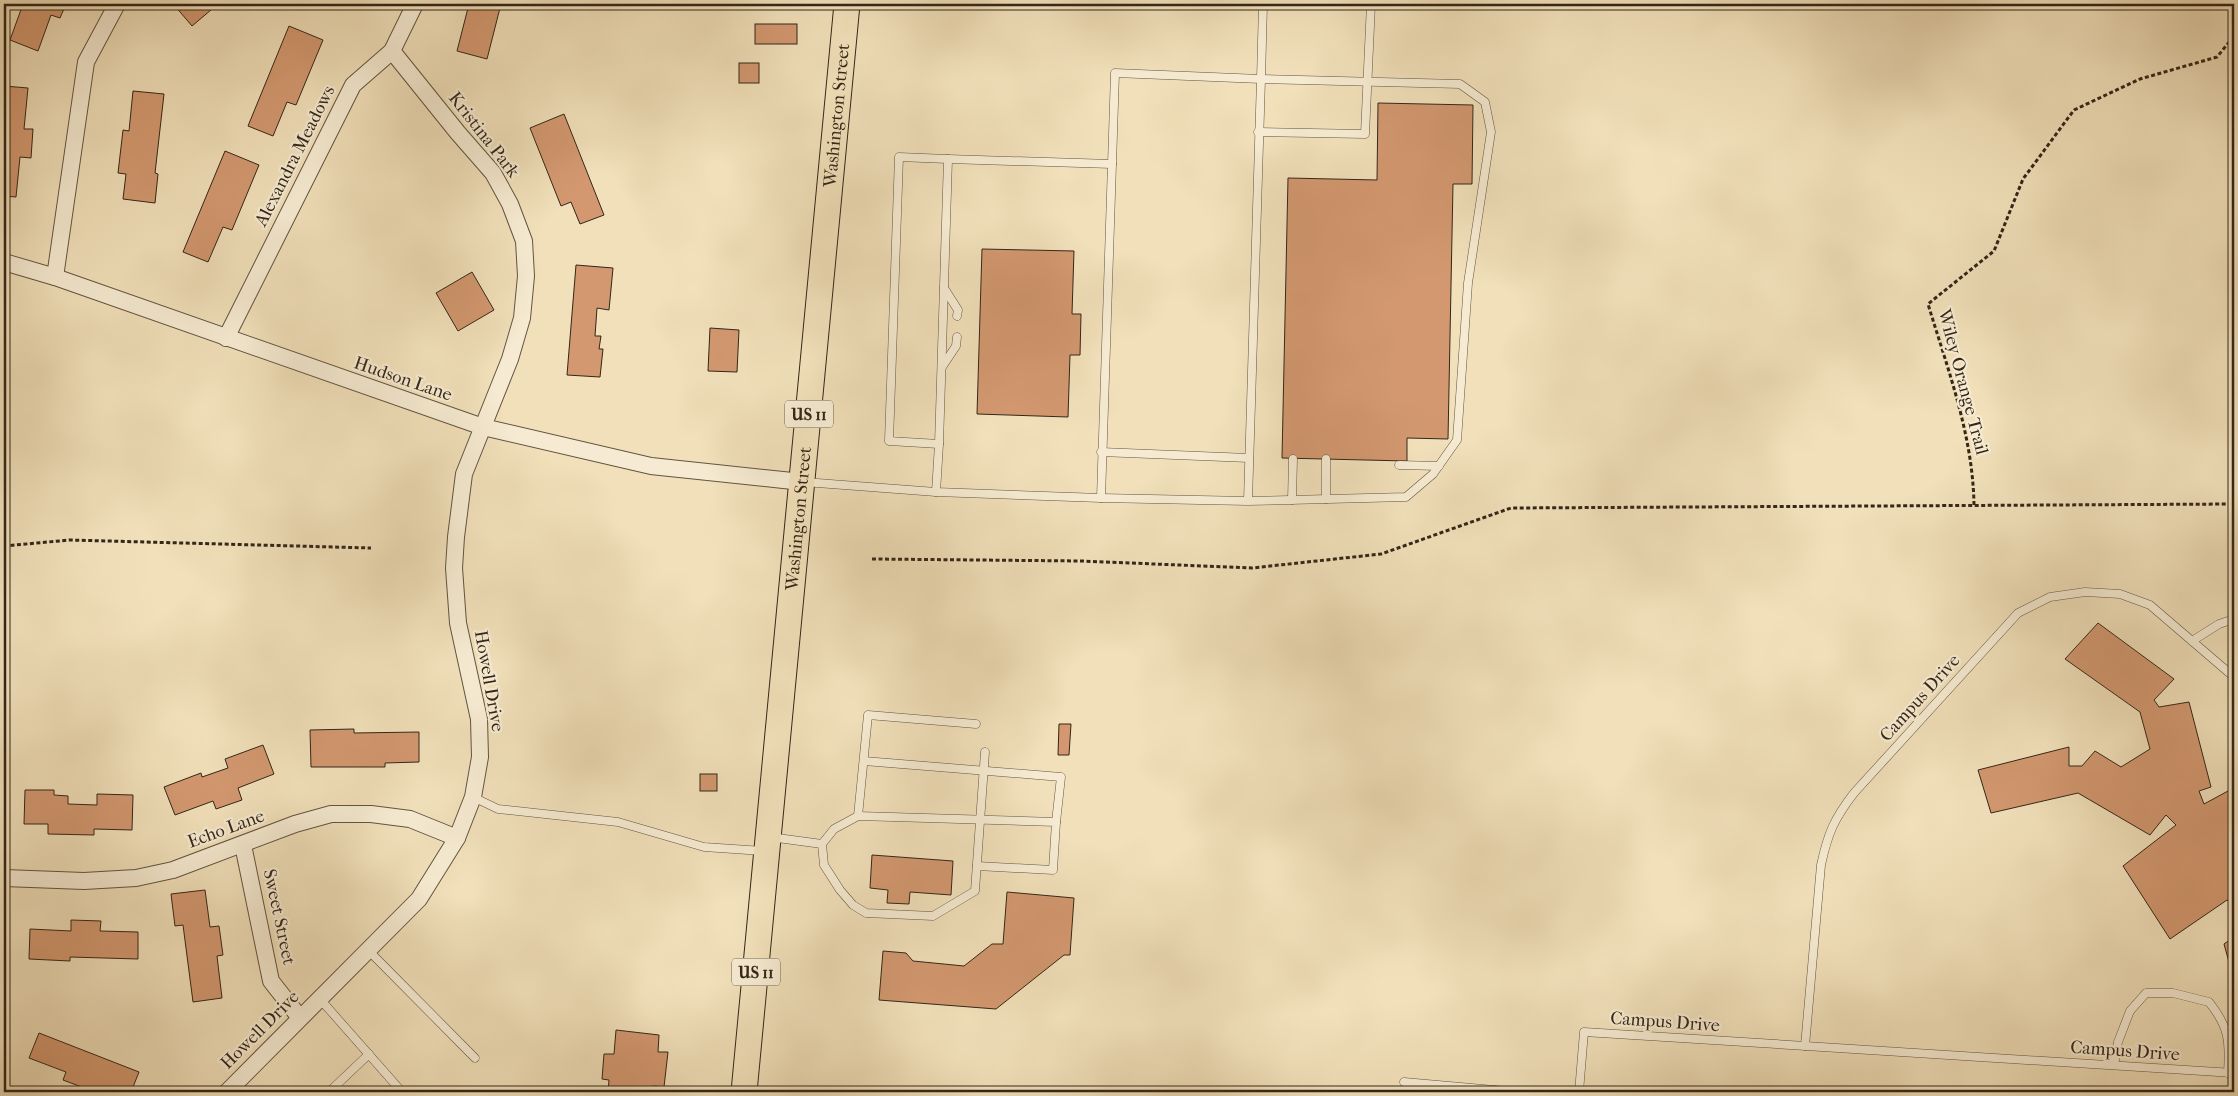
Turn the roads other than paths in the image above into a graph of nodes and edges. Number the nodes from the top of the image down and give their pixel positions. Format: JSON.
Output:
{"nodes":[{"id":1,"x":117,"y":4,"type":"edge"},
{"id":2,"x":415,"y":4,"type":"edge"},
{"id":3,"x":847,"y":4,"type":"edge"},
{"id":4,"x":1263,"y":4,"type":"edge"},
{"id":5,"x":1371,"y":4,"type":"edge"},
{"id":6,"x":392,"y":51,"type":"junction"},
{"id":7,"x":1261,"y":79,"type":"junction"},
{"id":8,"x":1368,"y":81,"type":"junction"},
{"id":9,"x":1258,"y":132,"type":"junction"},
{"id":10,"x":948,"y":159,"type":"junction"},
{"id":11,"x":1112,"y":164,"type":"junction"},
{"id":12,"x":4,"y":262,"type":"edge"},
{"id":13,"x":55,"y":277,"type":"junction"},
{"id":14,"x":944,"y":288,"type":"junction"},
{"id":15,"x":958,"y":316,"type":"dead end"},
{"id":16,"x":957,"y":337,"type":"dead end"},
{"id":17,"x":226,"y":338,"type":"junction"},
{"id":18,"x":941,"y":368,"type":"junction"},
{"id":19,"x":483,"y":427,"type":"junction"},
{"id":20,"x":939,"y":444,"type":"junction"},
{"id":21,"x":1101,"y":452,"type":"junction"},
{"id":22,"x":1249,"y":458,"type":"junction"},
{"id":23,"x":1293,"y":458,"type":"dead end"},
{"id":24,"x":1326,"y":459,"type":"dead end"},
{"id":25,"x":1399,"y":465,"type":"dead end"},
{"id":26,"x":1439,"y":466,"type":"junction"},
{"id":27,"x":802,"y":482,"type":"junction"},
{"id":28,"x":936,"y":492,"type":"junction"},
{"id":29,"x":1101,"y":498,"type":"junction"},
{"id":30,"x":1326,"y":499,"type":"junction"},
{"id":31,"x":1292,"y":500,"type":"junction"},
{"id":32,"x":1248,"y":501,"type":"junction"},
{"id":33,"x":2234,"y":619,"type":"edge"},
{"id":34,"x":2192,"y":641,"type":"junction"},
{"id":35,"x":2234,"y":677,"type":"edge"},
{"id":36,"x":976,"y":724,"type":"dead end"},
{"id":37,"x":986,"y":752,"type":"dead end"},
{"id":38,"x":864,"y":761,"type":"junction"},
{"id":39,"x":984,"y":771,"type":"junction"},
{"id":40,"x":473,"y":797,"type":"junction"},
{"id":41,"x":858,"y":816,"type":"junction"},
{"id":42,"x":980,"y":820,"type":"junction"},
{"id":43,"x":1056,"y":822,"type":"junction"},
{"id":44,"x":768,"y":837,"type":"junction"},
{"id":45,"x":457,"y":838,"type":"junction"},
{"id":46,"x":822,"y":844,"type":"junction"},
{"id":47,"x":243,"y":845,"type":"junction"},
{"id":48,"x":977,"y":866,"type":"junction"},
{"id":49,"x":4,"y":878,"type":"edge"},
{"id":50,"x":368,"y":950,"type":"junction"},
{"id":51,"x":320,"y":999,"type":"junction"},
{"id":52,"x":300,"y":1018,"type":"junction"},
{"id":53,"x":1805,"y":1046,"type":"junction"},
{"id":54,"x":369,"y":1054,"type":"junction"},
{"id":55,"x":475,"y":1058,"type":"dead end"},
{"id":56,"x":2114,"y":1064,"type":"junction"},
{"id":57,"x":2231,"y":1073,"type":"edge"},
{"id":58,"x":1404,"y":1082,"type":"dead end"},
{"id":59,"x":226,"y":1092,"type":"edge"},
{"id":60,"x":329,"y":1092,"type":"edge"},
{"id":61,"x":402,"y":1092,"type":"edge"},
{"id":62,"x":744,"y":1092,"type":"edge"},
{"id":63,"x":1517,"y":1092,"type":"edge"},
{"id":64,"x":1579,"y":1092,"type":"edge"}],
"edges":[{"from":1,"to":13,"type":"street"},
{"from":2,"to":6,"type":"street","name":"Alexandra Meadows"},
{"from":3,"to":27,"type":"main road","name":"Washington Street","number":"US 11"},
{"from":4,"to":7,"type":"lane"},
{"from":5,"to":8,"type":"lane"},
{"from":6,"to":17,"type":"street","name":"Alexandra Meadows"},
{"from":6,"to":19,"type":"street","name":"Kristina Park"},
{"from":7,"to":8,"type":"lane"},
{"from":7,"to":9,"type":"lane"},
{"from":7,"to":11,"type":"lane"},
{"from":8,"to":9,"type":"lane"},
{"from":8,"to":26,"type":"lane"},
{"from":9,"to":22,"type":"lane"},
{"from":10,"to":11,"type":"lane"},
{"from":10,"to":14,"type":"lane"},
{"from":10,"to":20,"type":"lane"},
{"from":11,"to":21,"type":"lane"},
{"from":12,"to":13,"type":"street","name":"Hudson Lane"},
{"from":13,"to":17,"type":"street","name":"Hudson Lane"},
{"from":14,"to":15,"type":"lane"},
{"from":14,"to":18,"type":"lane"},
{"from":16,"to":18,"type":"lane"},
{"from":17,"to":19,"type":"street","name":"Hudson Lane"},
{"from":18,"to":20,"type":"lane"},
{"from":19,"to":27,"type":"street","name":"Hudson Lane"},
{"from":19,"to":40,"type":"street","name":"Howell Drive"},
{"from":20,"to":28,"type":"lane"},
{"from":21,"to":22,"type":"lane"},
{"from":21,"to":29,"type":"lane"},
{"from":22,"to":32,"type":"lane"},
{"from":23,"to":31,"type":"lane"},
{"from":24,"to":30,"type":"lane"},
{"from":25,"to":26,"type":"lane"},
{"from":26,"to":30,"type":"lane"},
{"from":27,"to":28,"type":"lane"},
{"from":27,"to":44,"type":"main road","name":"Washington Street","number":"US 11"},
{"from":28,"to":29,"type":"lane"},
{"from":29,"to":32,"type":"lane"},
{"from":30,"to":31,"type":"lane"},
{"from":31,"to":32,"type":"lane"},
{"from":33,"to":34,"type":"lane"},
{"from":34,"to":35,"type":"lane","name":"Campus Drive"},
{"from":34,"to":53,"type":"lane","name":"Campus Drive"},
{"from":36,"to":38,"type":"lane"},
{"from":37,"to":39,"type":"lane"},
{"from":38,"to":39,"type":"lane"},
{"from":38,"to":41,"type":"lane"},
{"from":39,"to":42,"type":"lane"},
{"from":39,"to":43,"type":"lane"},
{"from":40,"to":44,"type":"lane"},
{"from":40,"to":45,"type":"street","name":"Howell Drive"},
{"from":41,"to":42,"type":"lane"},
{"from":41,"to":46,"type":"lane"},
{"from":42,"to":43,"type":"lane"},
{"from":42,"to":48,"type":"lane"},
{"from":43,"to":48,"type":"lane"},
{"from":44,"to":46,"type":"lane"},
{"from":44,"to":62,"type":"main road","number":"US 11"},
{"from":45,"to":47,"type":"street","name":"Echo Lane"},
{"from":45,"to":50,"type":"street","name":"Howell Drive"},
{"from":46,"to":48,"type":"lane"},
{"from":47,"to":49,"type":"street","name":"Echo Lane"},
{"from":47,"to":52,"type":"street","name":"Sweet Street"},
{"from":50,"to":51,"type":"street","name":"Howell Drive"},
{"from":50,"to":55,"type":"lane"},
{"from":51,"to":52,"type":"street","name":"Howell Drive"},
{"from":51,"to":54,"type":"lane"},
{"from":52,"to":59,"type":"street","name":"Howell Drive"},
{"from":53,"to":56,"type":"lane","name":"Campus Drive"},
{"from":53,"to":64,"type":"lane","name":"Campus Drive"},
{"from":54,"to":60,"type":"lane"},
{"from":54,"to":61,"type":"lane"},
{"from":56,"to":57,"type":"lane","name":"Campus Drive"},
{"from":56,"to":57,"type":"lane"},
{"from":58,"to":63,"type":"lane"}]}
